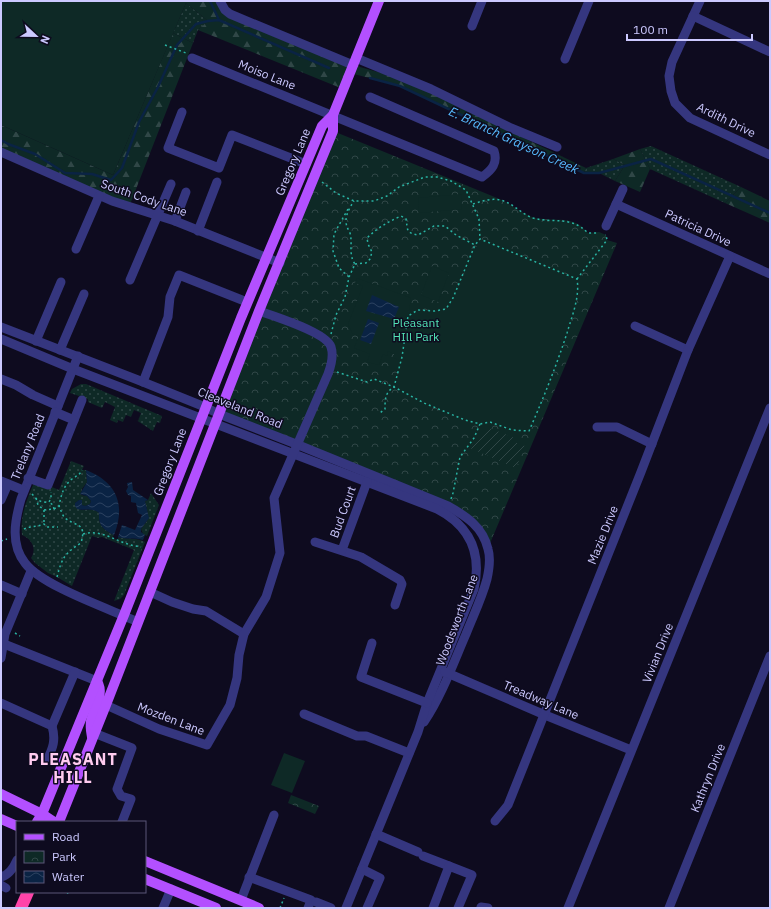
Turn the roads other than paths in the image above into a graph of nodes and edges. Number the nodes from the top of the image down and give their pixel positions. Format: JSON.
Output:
{"nodes":[{"id":1,"x":220,"y":1,"type":"edge"},
{"id":2,"x":379,"y":1,"type":"edge"},
{"id":3,"x":482,"y":1,"type":"edge"},
{"id":4,"x":589,"y":1,"type":"edge"},
{"id":5,"x":700,"y":1,"type":"edge"},
{"id":6,"x":692,"y":16,"type":"junction"},
{"id":7,"x":472,"y":26,"type":"dead end"},
{"id":8,"x":770,"y":52,"type":"edge"},
{"id":9,"x":192,"y":58,"type":"dead end"},
{"id":10,"x":565,"y":59,"type":"dead end"},
{"id":11,"x":355,"y":61,"type":"junction"},
{"id":12,"x":370,"y":97,"type":"dead end"},
{"id":13,"x":182,"y":112,"type":"dead end"},
{"id":14,"x":333,"y":115,"type":"junction"},
{"id":15,"x":557,"y":147,"type":"dead end"},
{"id":16,"x":1,"y":152,"type":"edge"},
{"id":17,"x":770,"y":155,"type":"edge"},
{"id":18,"x":306,"y":164,"type":"junction"},
{"id":19,"x":218,"y":182,"type":"dead end"},
{"id":20,"x":171,"y":184,"type":"dead end"},
{"id":21,"x":622,"y":189,"type":"dead end"},
{"id":22,"x":186,"y":192,"type":"dead end"},
{"id":23,"x":99,"y":196,"type":"junction"},
{"id":24,"x":616,"y":204,"type":"junction"},
{"id":25,"x":157,"y":215,"type":"junction"},
{"id":26,"x":175,"y":220,"type":"junction"},
{"id":27,"x":606,"y":226,"type":"dead end"},
{"id":28,"x":198,"y":231,"type":"junction"},
{"id":29,"x":76,"y":249,"type":"dead end"},
{"id":30,"x":730,"y":256,"type":"junction"},
{"id":31,"x":266,"y":258,"type":"junction"},
{"id":32,"x":280,"y":263,"type":"junction"},
{"id":33,"x":770,"y":274,"type":"edge"},
{"id":34,"x":130,"y":280,"type":"dead end"},
{"id":35,"x":61,"y":282,"type":"dead end"},
{"id":36,"x":84,"y":294,"type":"dead end"},
{"id":37,"x":247,"y":302,"type":"junction"},
{"id":38,"x":259,"y":311,"type":"junction"},
{"id":39,"x":635,"y":326,"type":"dead end"},
{"id":40,"x":1,"y":327,"type":"edge"},
{"id":41,"x":1,"y":339,"type":"edge"},
{"id":42,"x":36,"y":341,"type":"junction"},
{"id":43,"x":60,"y":350,"type":"junction"},
{"id":44,"x":688,"y":350,"type":"junction"},
{"id":45,"x":78,"y":356,"type":"junction"},
{"id":46,"x":73,"y":369,"type":"junction"},
{"id":47,"x":1,"y":379,"type":"edge"},
{"id":48,"x":143,"y":382,"type":"junction"},
{"id":49,"x":82,"y":400,"type":"dead end"},
{"id":50,"x":205,"y":407,"type":"junction"},
{"id":51,"x":770,"y":408,"type":"edge"},
{"id":52,"x":57,"y":409,"type":"junction"},
{"id":53,"x":200,"y":418,"type":"junction"},
{"id":54,"x":217,"y":419,"type":"junction"},
{"id":55,"x":74,"y":420,"type":"junction"},
{"id":56,"x":597,"y":427,"type":"dead end"},
{"id":57,"x":296,"y":444,"type":"junction"},
{"id":58,"x":652,"y":444,"type":"junction"},
{"id":59,"x":293,"y":453,"type":"junction"},
{"id":60,"x":28,"y":478,"type":"junction"},
{"id":61,"x":367,"y":482,"type":"junction"},
{"id":62,"x":4,"y":483,"type":"edge"},
{"id":63,"x":23,"y":490,"type":"junction"},
{"id":64,"x":1,"y":500,"type":"edge"},
{"id":65,"x":467,"y":516,"type":"joint"},
{"id":66,"x":454,"y":520,"type":"joint"},
{"id":67,"x":315,"y":542,"type":"dead end"},
{"id":68,"x":488,"y":548,"type":"junction"},
{"id":69,"x":342,"y":550,"type":"junction"},
{"id":70,"x":475,"y":552,"type":"junction"},
{"id":71,"x":32,"y":571,"type":"junction"},
{"id":72,"x":1,"y":585,"type":"edge"},
{"id":73,"x":150,"y":592,"type":"junction"},
{"id":74,"x":22,"y":594,"type":"junction"},
{"id":75,"x":395,"y":605,"type":"dead end"},
{"id":76,"x":124,"y":615,"type":"junction"},
{"id":77,"x":138,"y":622,"type":"junction"},
{"id":78,"x":244,"y":634,"type":"junction"},
{"id":79,"x":372,"y":643,"type":"dead end"},
{"id":80,"x":4,"y":644,"type":"junction"},
{"id":81,"x":770,"y":656,"type":"edge"},
{"id":82,"x":1,"y":658,"type":"edge"},
{"id":83,"x":74,"y":672,"type":"junction"},
{"id":84,"x":446,"y":672,"type":"junction"},
{"id":85,"x":97,"y":681,"type":"junction"},
{"id":86,"x":1,"y":703,"type":"edge"},
{"id":87,"x":427,"y":704,"type":"junction"},
{"id":88,"x":106,"y":705,"type":"junction"},
{"id":89,"x":304,"y":714,"type":"dead end"},
{"id":90,"x":545,"y":715,"type":"junction"},
{"id":91,"x":52,"y":726,"type":"junction"},
{"id":92,"x":418,"y":732,"type":"junction"},
{"id":93,"x":94,"y":735,"type":"junction"},
{"id":94,"x":631,"y":750,"type":"junction"},
{"id":95,"x":409,"y":753,"type":"junction"},
{"id":96,"x":47,"y":760,"type":"dead end"},
{"id":97,"x":1,"y":794,"type":"edge"},
{"id":98,"x":274,"y":815,"type":"dead end"},
{"id":99,"x":40,"y":818,"type":"edge"},
{"id":100,"x":1,"y":819,"type":"edge"},
{"id":101,"x":50,"y":821,"type":"edge"},
{"id":102,"x":59,"y":821,"type":"edge"},
{"id":103,"x":122,"y":821,"type":"edge"},
{"id":104,"x":495,"y":821,"type":"dead end"},
{"id":105,"x":16,"y":826,"type":"edge"},
{"id":106,"x":376,"y":834,"type":"junction"},
{"id":107,"x":146,"y":861,"type":"edge"},
{"id":108,"x":16,"y":862,"type":"edge"},
{"id":109,"x":449,"y":866,"type":"junction"},
{"id":110,"x":362,"y":869,"type":"junction"},
{"id":111,"x":250,"y":877,"type":"junction"},
{"id":112,"x":1,"y":878,"type":"edge"},
{"id":113,"x":146,"y":879,"type":"edge"},
{"id":114,"x":171,"y":890,"type":"junction"},
{"id":115,"x":28,"y":893,"type":"edge"},
{"id":116,"x":241,"y":900,"type":"junction"},
{"id":117,"x":316,"y":902,"type":"dead end"},
{"id":118,"x":21,"y":908,"type":"edge"},
{"id":119,"x":163,"y":908,"type":"edge"},
{"id":120,"x":216,"y":908,"type":"edge"},
{"id":121,"x":260,"y":908,"type":"edge"},
{"id":122,"x":308,"y":908,"type":"edge"},
{"id":123,"x":331,"y":908,"type":"edge"},
{"id":124,"x":346,"y":908,"type":"edge"},
{"id":125,"x":367,"y":908,"type":"edge"},
{"id":126,"x":433,"y":908,"type":"edge"},
{"id":127,"x":458,"y":908,"type":"edge"},
{"id":128,"x":568,"y":908,"type":"edge"},
{"id":129,"x":669,"y":908,"type":"edge"}],
"edges":[{"from":1,"to":11,"type":"street"},
{"from":2,"to":11,"type":"main road","name":"Gregory Lane"},
{"from":3,"to":7,"type":"street"},
{"from":4,"to":10,"type":"street"},
{"from":5,"to":6,"type":"street"},
{"from":6,"to":8,"type":"street"},
{"from":6,"to":17,"type":"street","name":"Ardith Drive"},
{"from":9,"to":14,"type":"street","name":"Moiso Lane"},
{"from":11,"to":14,"type":"main road","name":"Gregory Lane"},
{"from":11,"to":15,"type":"street"},
{"from":12,"to":14,"type":"street","name":"Moiso Lane"},
{"from":13,"to":18,"type":"street"},
{"from":14,"to":18,"type":"main road","name":"Gregory Lane"},
{"from":14,"to":32,"type":"main road","name":"Gregory Lane"},
{"from":16,"to":23,"type":"street","name":"South Cody Lane"},
{"from":18,"to":31,"type":"main road","name":"Gregory Lane"},
{"from":19,"to":28,"type":"street"},
{"from":20,"to":25,"type":"street"},
{"from":21,"to":24,"type":"street"},
{"from":22,"to":26,"type":"street"},
{"from":23,"to":25,"type":"street","name":"South Cody Lane"},
{"from":23,"to":29,"type":"street"},
{"from":24,"to":27,"type":"street"},
{"from":24,"to":30,"type":"street","name":"Patricia Drive"},
{"from":25,"to":26,"type":"street","name":"South Cody Lane"},
{"from":25,"to":34,"type":"street"},
{"from":26,"to":28,"type":"street","name":"South Cody Lane"},
{"from":28,"to":31,"type":"street","name":"South Cody Lane"},
{"from":30,"to":33,"type":"street","name":"Patricia Drive"},
{"from":30,"to":44,"type":"street","name":"Mazie Drive"},
{"from":31,"to":32,"type":"street","name":"South Cody Lane"},
{"from":31,"to":37,"type":"main road","name":"Gregory Lane"},
{"from":32,"to":38,"type":"main road","name":"Gregory Lane"},
{"from":35,"to":42,"type":"street"},
{"from":36,"to":43,"type":"street"},
{"from":37,"to":48,"type":"street"},
{"from":37,"to":50,"type":"main road","name":"Gregory Lane"},
{"from":38,"to":54,"type":"main road","name":"Gregory Lane"},
{"from":38,"to":57,"type":"street","name":"Mozden Lane"},
{"from":39,"to":44,"type":"street"},
{"from":40,"to":42,"type":"street","name":"Cleaveland Road"},
{"from":41,"to":46,"type":"street","name":"Cleaveland Road"},
{"from":42,"to":43,"type":"street","name":"Cleaveland Road"},
{"from":43,"to":45,"type":"street","name":"Cleaveland Road"},
{"from":44,"to":58,"type":"street","name":"Mazie Drive"},
{"from":45,"to":46,"type":"street","name":"Trelany Road"},
{"from":45,"to":48,"type":"street","name":"Cleaveland Road"},
{"from":46,"to":52,"type":"street","name":"Trelany Road"},
{"from":46,"to":53,"type":"street","name":"Cleaveland Road"},
{"from":47,"to":52,"type":"street"},
{"from":48,"to":50,"type":"street","name":"Cleaveland Road"},
{"from":49,"to":55,"type":"street"},
{"from":50,"to":53,"type":"main road","name":"Gregory Lane"},
{"from":50,"to":54,"type":"street","name":"Cleaveland Road"},
{"from":51,"to":94,"type":"street","name":"Vivian Drive"},
{"from":52,"to":55,"type":"street"},
{"from":52,"to":60,"type":"street","name":"Trelany Road"},
{"from":53,"to":54,"type":"street","name":"Cleaveland Road"},
{"from":53,"to":76,"type":"main road","name":"Gregory Lane"},
{"from":54,"to":57,"type":"street","name":"Cleaveland Road"},
{"from":54,"to":59,"type":"street","name":"Cleaveland Road"},
{"from":54,"to":73,"type":"main road","name":"Gregory Lane"},
{"from":55,"to":60,"type":"street"},
{"from":56,"to":58,"type":"street"},
{"from":57,"to":59,"type":"street","name":"Mozden Lane"},
{"from":57,"to":65,"type":"street","name":"Cleaveland Road"},
{"from":58,"to":90,"type":"street","name":"Mazie Drive"},
{"from":59,"to":61,"type":"street","name":"Cleaveland Road"},
{"from":59,"to":78,"type":"street","name":"Mozden Lane"},
{"from":60,"to":63,"type":"street","name":"Trelany Road"},
{"from":61,"to":66,"type":"street","name":"Cleaveland Road"},
{"from":61,"to":69,"type":"street","name":"Bud Court"},
{"from":62,"to":63,"type":"street"},
{"from":62,"to":64,"type":"street"},
{"from":63,"to":71,"type":"street","name":"Trelany Road"},
{"from":65,"to":68,"type":"street","name":"Woodsworth Lane"},
{"from":66,"to":70,"type":"street","name":"Woodsworth Lane"},
{"from":67,"to":69,"type":"street","name":"Bud Court"},
{"from":68,"to":70,"type":"street"},
{"from":68,"to":84,"type":"street","name":"Woodsworth Lane"},
{"from":69,"to":75,"type":"street","name":"Bud Court"},
{"from":70,"to":84,"type":"street","name":"Woodsworth Lane"},
{"from":71,"to":74,"type":"street"},
{"from":71,"to":76,"type":"street","name":"Trelany Road"},
{"from":72,"to":74,"type":"street"},
{"from":73,"to":77,"type":"main road","name":"Gregory Lane"},
{"from":73,"to":78,"type":"street"},
{"from":74,"to":80,"type":"street"},
{"from":76,"to":77,"type":"street","name":"Trelany Road"},
{"from":76,"to":85,"type":"main road","name":"Gregory Lane"},
{"from":77,"to":88,"type":"main road","name":"Gregory Lane"},
{"from":78,"to":88,"type":"street","name":"Mozden Lane"},
{"from":79,"to":87,"type":"street"},
{"from":80,"to":82,"type":"street"},
{"from":80,"to":83,"type":"street"},
{"from":81,"to":129,"type":"street","name":"Kathryn Drive"},
{"from":83,"to":85,"type":"street"},
{"from":83,"to":91,"type":"street"},
{"from":84,"to":87,"type":"street","name":"Woodsworth Lane"},
{"from":84,"to":90,"type":"street","name":"Treadway Lane"},
{"from":84,"to":92,"type":"street","name":"Woodsworth Lane"},
{"from":85,"to":93,"type":"main road"},
{"from":85,"to":99,"type":"main road","name":"Gregory Lane"},
{"from":86,"to":91,"type":"street"},
{"from":87,"to":92,"type":"street","name":"Woodsworth Lane"},
{"from":88,"to":93,"type":"main road","name":"Gregory Lane"},
{"from":89,"to":95,"type":"street"},
{"from":90,"to":94,"type":"street","name":"Treadway Lane"},
{"from":90,"to":104,"type":"street","name":"Mazie Drive"},
{"from":91,"to":96,"type":"street"},
{"from":92,"to":95,"type":"street","name":"Woodsworth Lane"},
{"from":93,"to":102,"type":"main road","name":"Gregory Lane"},
{"from":93,"to":103,"type":"street"},
{"from":94,"to":128,"type":"street","name":"Vivian Drive"},
{"from":95,"to":106,"type":"street","name":"Woodsworth Lane"},
{"from":97,"to":99,"type":"main road"},
{"from":98,"to":111,"type":"street"},
{"from":99,"to":101,"type":"main road"},
{"from":100,"to":105,"type":"main road"},
{"from":106,"to":109,"type":"street"},
{"from":106,"to":110,"type":"street","name":"Woodsworth Lane"},
{"from":107,"to":116,"type":"main road"},
{"from":108,"to":112,"type":"street"},
{"from":109,"to":126,"type":"street"},
{"from":109,"to":127,"type":"street"},
{"from":110,"to":124,"type":"street","name":"Woodsworth Lane"},
{"from":110,"to":125,"type":"street"},
{"from":111,"to":116,"type":"street"},
{"from":111,"to":122,"type":"street"},
{"from":113,"to":114,"type":"main road"},
{"from":114,"to":119,"type":"street"},
{"from":114,"to":120,"type":"main road"},
{"from":115,"to":118,"type":"highway"},
{"from":116,"to":121,"type":"main road"},
{"from":117,"to":123,"type":"street"}]}
